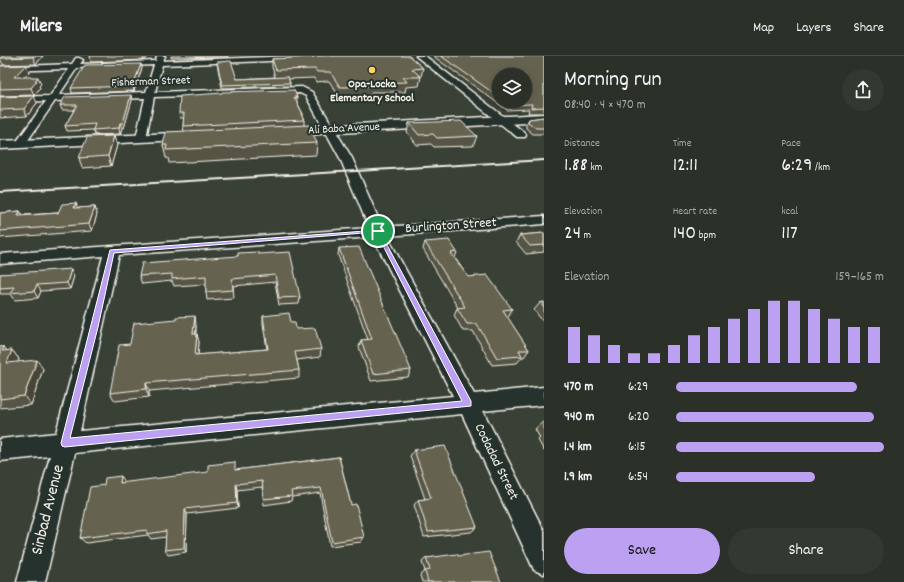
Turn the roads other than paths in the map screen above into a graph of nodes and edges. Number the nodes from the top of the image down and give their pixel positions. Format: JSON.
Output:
{"nodes":[{"id":1,"x":82,"y":56,"type":"edge"},
{"id":2,"x":420,"y":56,"type":"edge"},
{"id":3,"x":289,"y":57,"type":"edge"},
{"id":4,"x":302,"y":58,"type":"edge"},
{"id":5,"x":160,"y":60,"type":"edge"},
{"id":6,"x":74,"y":67,"type":"junction"},
{"id":7,"x":0,"y":69,"type":"edge"},
{"id":8,"x":302,"y":90,"type":"joint"},
{"id":9,"x":150,"y":94,"type":"junction"},
{"id":10,"x":51,"y":98,"type":"junction"},
{"id":11,"x":0,"y":100,"type":"edge"},
{"id":12,"x":544,"y":118,"type":"edge"},
{"id":13,"x":501,"y":120,"type":"junction"},
{"id":14,"x":331,"y":130,"type":"junction"},
{"id":15,"x":273,"y":133,"type":"edge"},
{"id":16,"x":211,"y":135,"type":"edge"},
{"id":17,"x":521,"y":135,"type":"dead end"},
{"id":18,"x":140,"y":138,"type":"junction"},
{"id":19,"x":20,"y":144,"type":"junction"},
{"id":20,"x":0,"y":145,"type":"edge"},
{"id":21,"x":544,"y":220,"type":"edge"},
{"id":22,"x":378,"y":231,"type":"junction"},
{"id":23,"x":112,"y":251,"type":"junction"},
{"id":24,"x":0,"y":259,"type":"edge"},
{"id":25,"x":544,"y":396,"type":"edge"},
{"id":26,"x":468,"y":404,"type":"junction"},
{"id":27,"x":65,"y":443,"type":"junction"},
{"id":28,"x":0,"y":450,"type":"edge"},
{"id":29,"x":544,"y":560,"type":"edge"},
{"id":30,"x":31,"y":582,"type":"edge"}],
"edges":[{"from":1,"to":6,"type":"street"},
{"from":2,"to":13,"type":"street"},
{"from":3,"to":4,"type":"street"},
{"from":3,"to":5,"type":"street"},
{"from":5,"to":6,"type":"street"},
{"from":5,"to":9,"type":"street"},
{"from":6,"to":7,"type":"street"},
{"from":6,"to":10,"type":"street"},
{"from":8,"to":9,"type":"street","name":"Fisherman Street"},
{"from":8,"to":14,"type":"street","name":"Codadad Street"},
{"from":9,"to":10,"type":"street","name":"Fisherman Street"},
{"from":9,"to":18,"type":"street"},
{"from":10,"to":11,"type":"street","name":"Fisherman Street"},
{"from":10,"to":19,"type":"street"},
{"from":12,"to":13,"type":"street","name":"Ali Baba Avenue"},
{"from":13,"to":14,"type":"street","name":"Ali Baba Avenue"},
{"from":13,"to":17,"type":"street"},
{"from":14,"to":15,"type":"street","name":"Ali Baba Avenue"},
{"from":14,"to":22,"type":"street","name":"Codadad Street"},
{"from":16,"to":18,"type":"street"},
{"from":18,"to":19,"type":"street"},
{"from":19,"to":20,"type":"street"},
{"from":21,"to":22,"type":"street","name":"Burlington Street"},
{"from":22,"to":23,"type":"street","name":"Burlington Street"},
{"from":22,"to":26,"type":"street","name":"Codadad Street"},
{"from":23,"to":24,"type":"street","name":"Burlington Street"},
{"from":23,"to":27,"type":"street","name":"Sinbad Avenue"},
{"from":25,"to":26,"type":"street"},
{"from":26,"to":27,"type":"street"},
{"from":26,"to":29,"type":"street","name":"Codadad Street"},
{"from":27,"to":28,"type":"street"},
{"from":27,"to":30,"type":"street","name":"Sinbad Avenue"}]}
